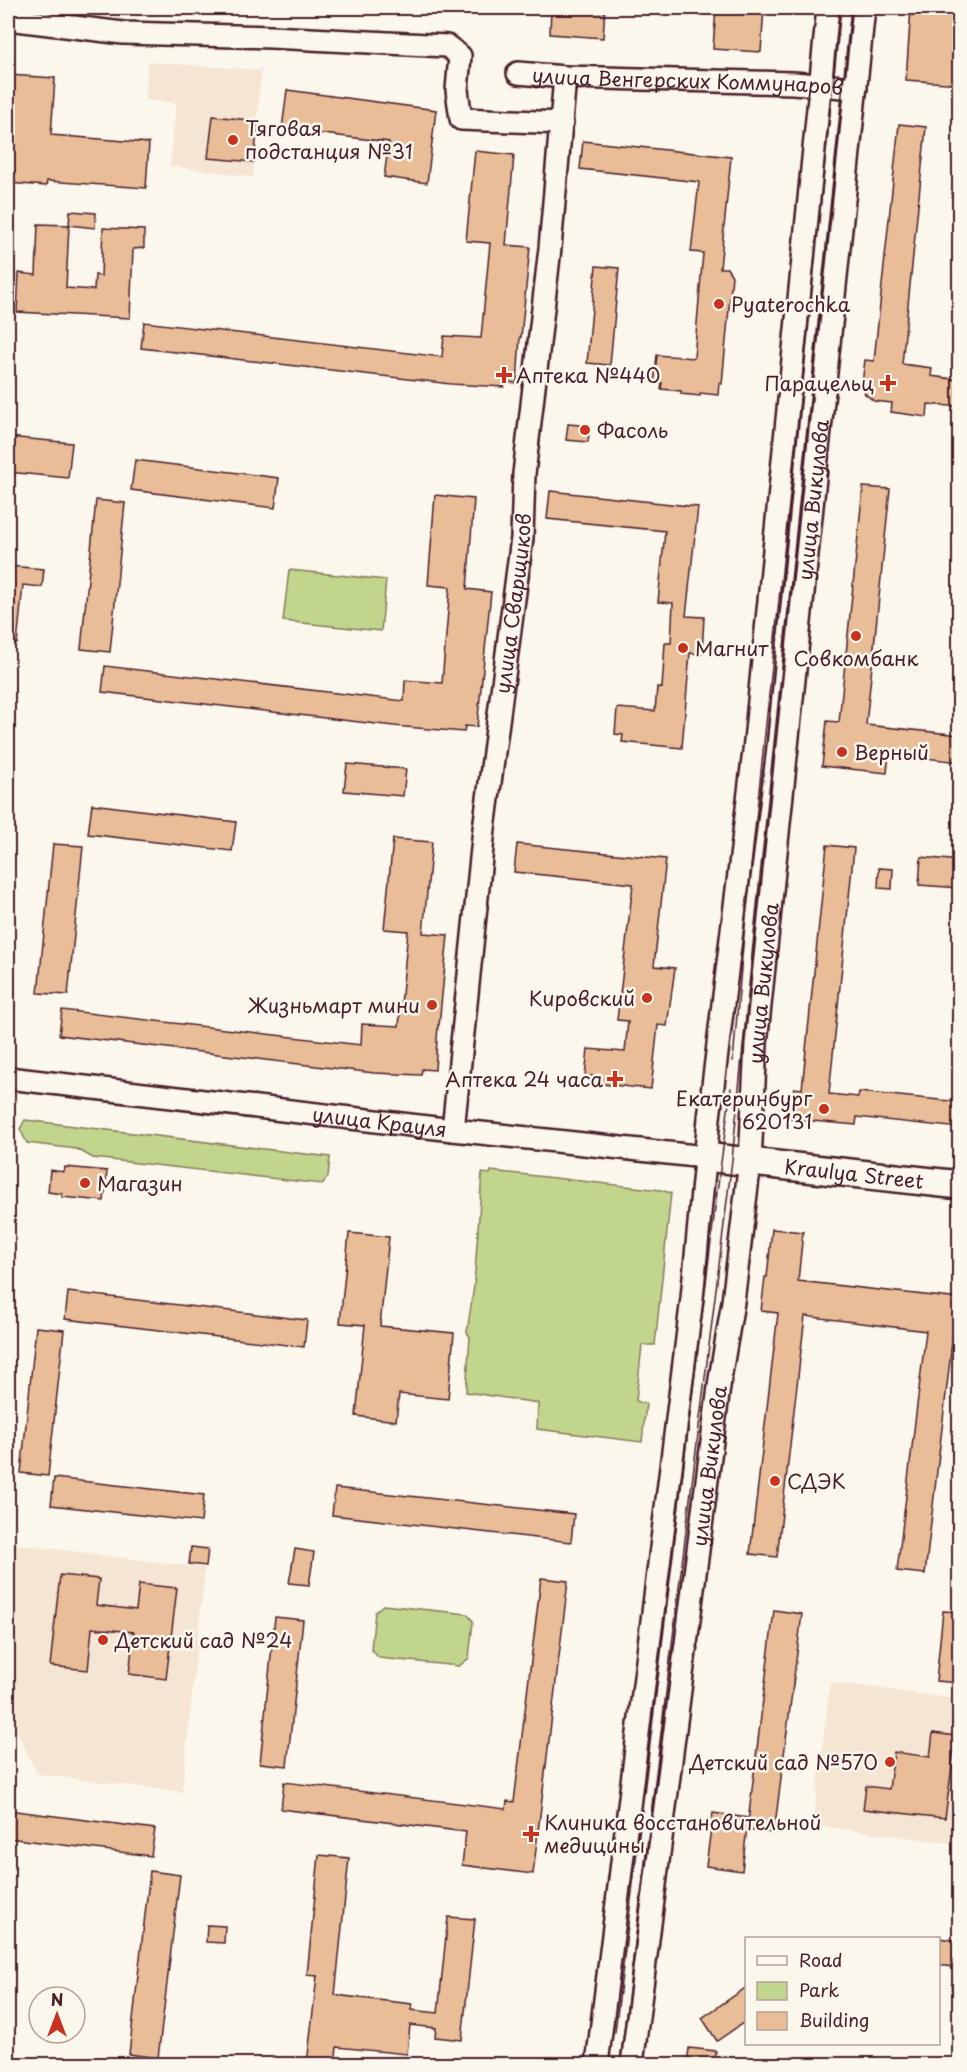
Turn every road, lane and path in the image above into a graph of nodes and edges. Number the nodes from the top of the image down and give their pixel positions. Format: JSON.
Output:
{"nodes":[{"id":1,"x":828,"y":8,"type":"edge"},
{"id":2,"x":864,"y":8,"type":"edge"},
{"id":3,"x":8,"y":19,"type":"edge"},
{"id":4,"x":518,"y":73,"type":"dead end"},
{"id":5,"x":565,"y":77,"type":"junction"},
{"id":6,"x":821,"y":85,"type":"junction"},
{"id":7,"x":856,"y":88,"type":"junction"},
{"id":8,"x":562,"y":123,"type":"junction"},
{"id":9,"x":8,"y":1078,"type":"edge"},
{"id":10,"x":453,"y":1130,"type":"junction"},
{"id":11,"x":705,"y":1157,"type":"junction"},
{"id":12,"x":750,"y":1161,"type":"junction"},
{"id":13,"x":960,"y":1185,"type":"edge"},
{"id":14,"x":597,"y":2064,"type":"edge"},
{"id":15,"x":632,"y":2064,"type":"edge"}],
"edges":[{"from":1,"to":6,"type":"street","name":"улица Викулова"},
{"from":2,"to":7,"type":"street","name":"улица Викулова"},
{"from":3,"to":8,"type":"street"},
{"from":4,"to":5,"type":"street","name":"улица Венгерских Коммунаров"},
{"from":5,"to":6,"type":"street","name":"улица Венгерских Коммунаров"},
{"from":5,"to":8,"type":"street","name":"улица Сварщиков"},
{"from":6,"to":7,"type":"street","name":"улица Венгерских Коммунаров"},
{"from":6,"to":11,"type":"street","name":"улица Викулова"},
{"from":7,"to":12,"type":"street","name":"улица Викулова"},
{"from":8,"to":10,"type":"street","name":"улица Сварщиков"},
{"from":9,"to":10,"type":"street","name":"улица Крауля"},
{"from":10,"to":11,"type":"street","name":"улица Крауля"},
{"from":11,"to":12,"type":"main road","name":"улица Крауля"},
{"from":11,"to":14,"type":"street","name":"улица Викулова"},
{"from":12,"to":13,"type":"main road","name":"Kraulya Street"},
{"from":12,"to":15,"type":"street","name":"улица Викулова"}]}
